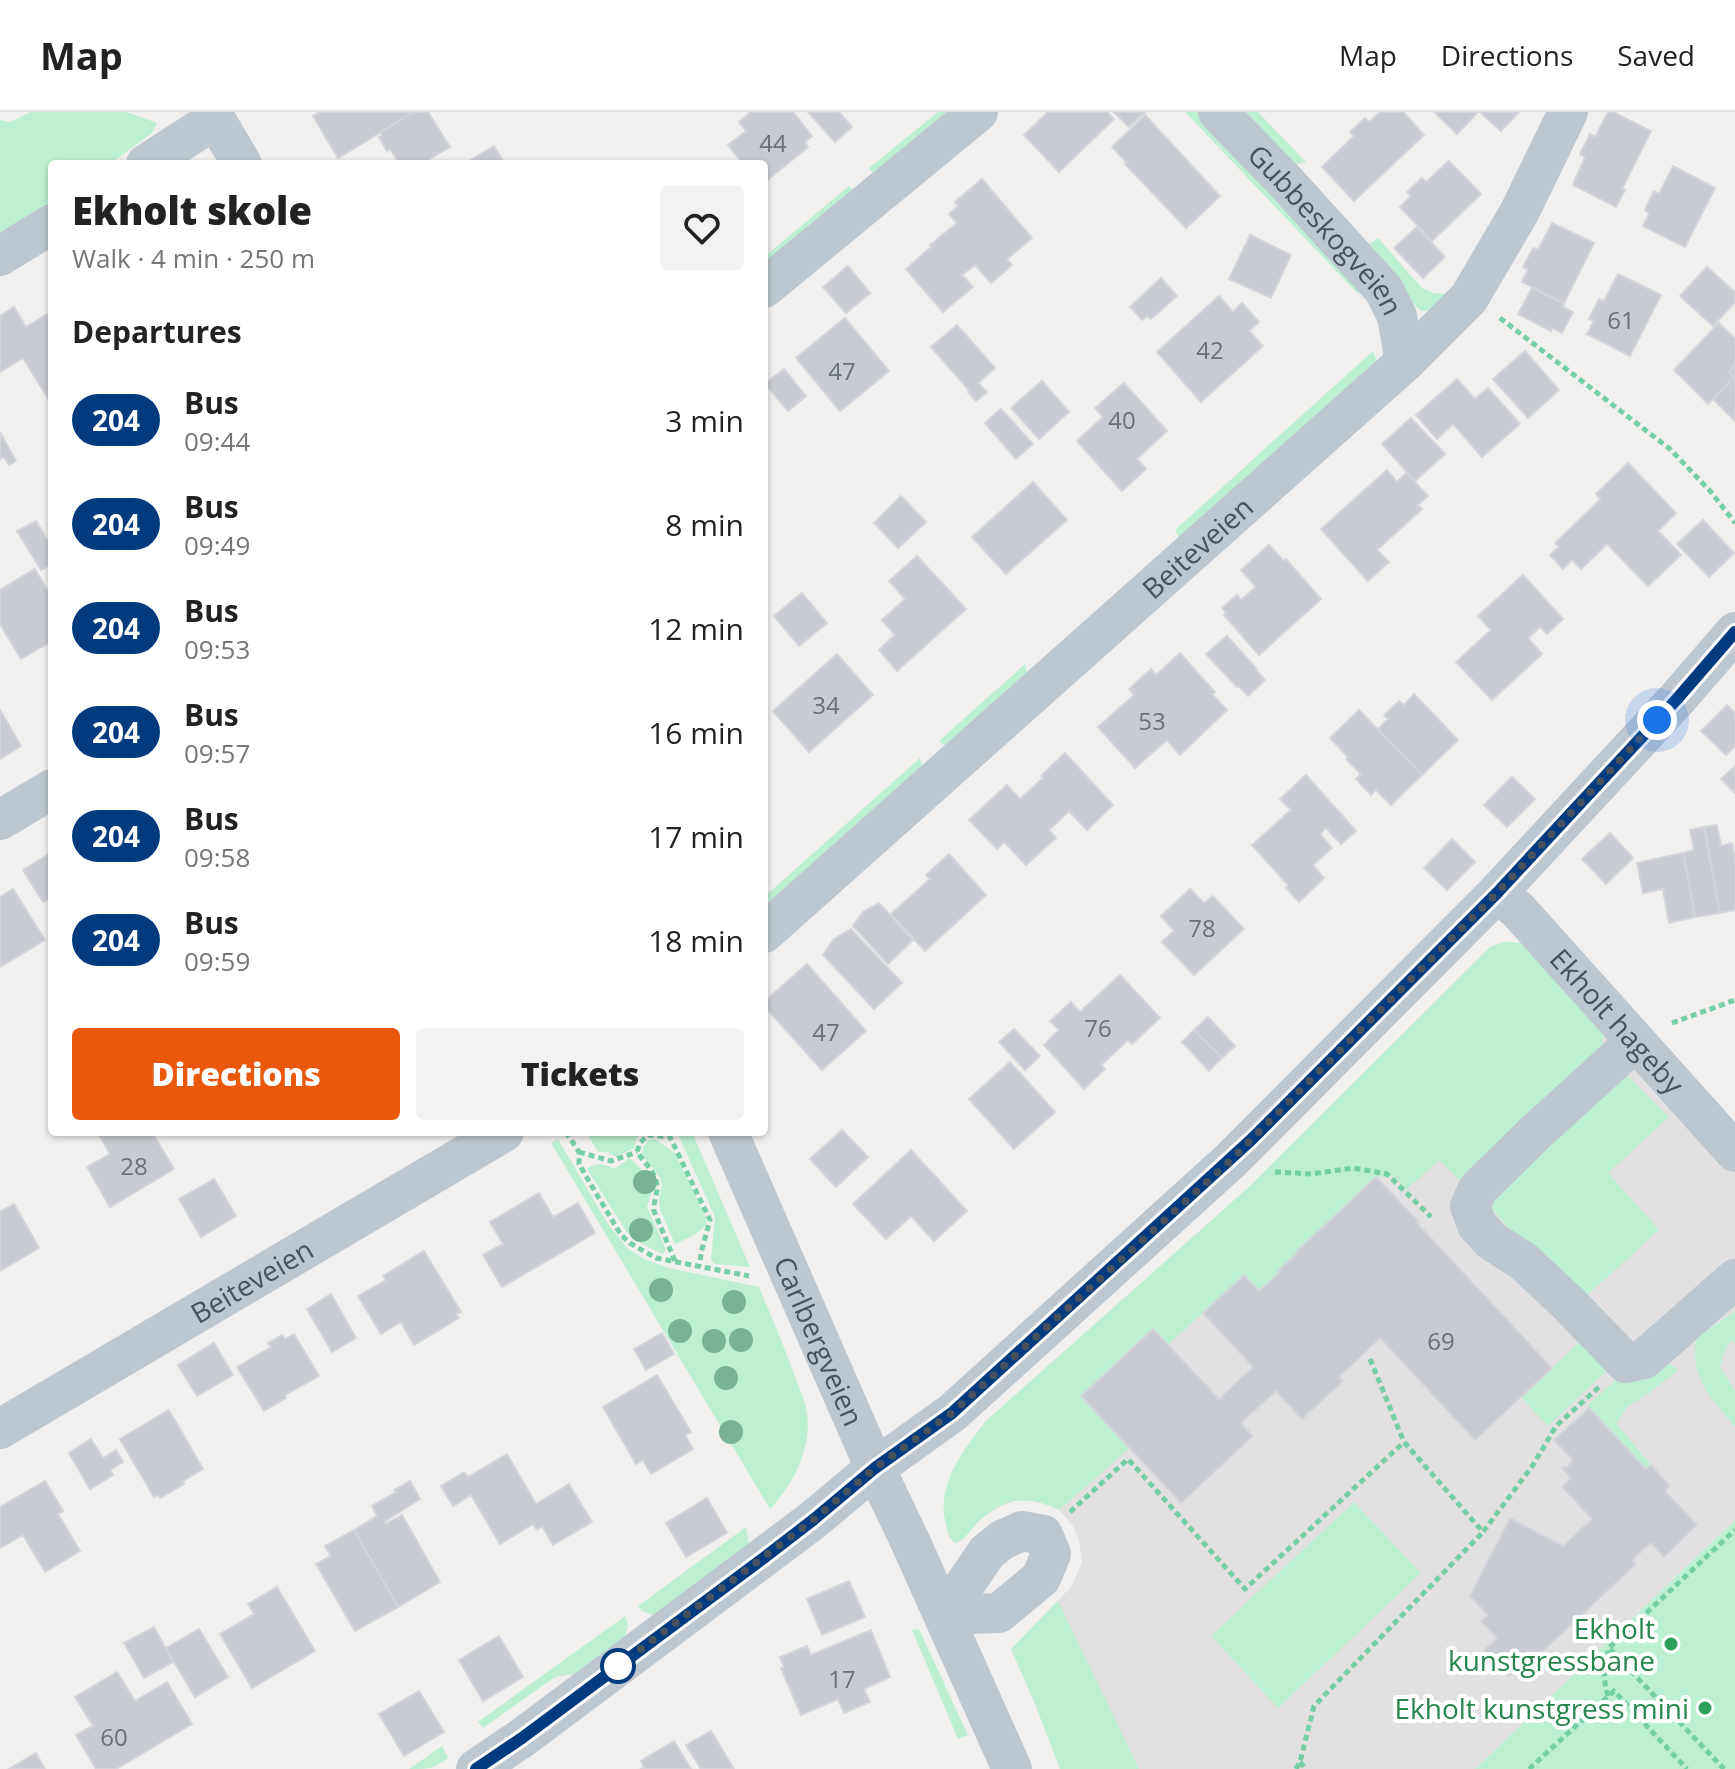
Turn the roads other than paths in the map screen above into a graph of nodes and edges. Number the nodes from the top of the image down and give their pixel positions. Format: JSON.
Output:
{"nodes":[{"id":1,"x":978,"y":112,"type":"edge"},
{"id":2,"x":1218,"y":112,"type":"edge"},
{"id":3,"x":1568,"y":112,"type":"edge"},
{"id":4,"x":213,"y":116,"type":"edge"},
{"id":5,"x":152,"y":160,"type":"edge"},
{"id":6,"x":240,"y":160,"type":"edge"},
{"id":7,"x":48,"y":226,"type":"edge"},
{"id":8,"x":0,"y":256,"type":"edge"},
{"id":9,"x":768,"y":285,"type":"edge"},
{"id":10,"x":1405,"y":362,"type":"junction"},
{"id":11,"x":1735,"y":632,"type":"edge"},
{"id":12,"x":48,"y":791,"type":"edge"},
{"id":13,"x":0,"y":820,"type":"edge"},
{"id":14,"x":1497,"y":893,"type":"junction"},
{"id":15,"x":768,"y":929,"type":"edge"},
{"id":16,"x":1635,"y":1042,"type":"junction"},
{"id":17,"x":497,"y":1136,"type":"edge"},
{"id":18,"x":730,"y":1136,"type":"edge"},
{"id":19,"x":1735,"y":1152,"type":"edge"},
{"id":20,"x":1735,"y":1279,"type":"edge"},
{"id":21,"x":0,"y":1429,"type":"edge"},
{"id":22,"x":875,"y":1468,"type":"junction"},
{"id":23,"x":476,"y":1769,"type":"edge"},
{"id":24,"x":1012,"y":1769,"type":"edge"}],
"edges":[{"from":1,"to":9,"type":"street"},
{"from":2,"to":10,"type":"street","name":"Gubbeskogveien"},
{"from":3,"to":10,"type":"street","name":"Beiteveien"},
{"from":4,"to":5,"type":"street"},
{"from":4,"to":6,"type":"street"},
{"from":7,"to":8,"type":"street"},
{"from":10,"to":15,"type":"street","name":"Beiteveien"},
{"from":11,"to":14,"type":"street"},
{"from":12,"to":13,"type":"street"},
{"from":14,"to":16,"type":"street","name":"Ekholt hageby"},
{"from":14,"to":22,"type":"street"},
{"from":16,"to":19,"type":"street","name":"Ekholt hageby"},
{"from":16,"to":20,"type":"street"},
{"from":17,"to":21,"type":"street","name":"Beiteveien"},
{"from":18,"to":22,"type":"street","name":"Carlbergveien"},
{"from":22,"to":23,"type":"street"},
{"from":22,"to":24,"type":"street","name":"Carlbergveien"}]}
